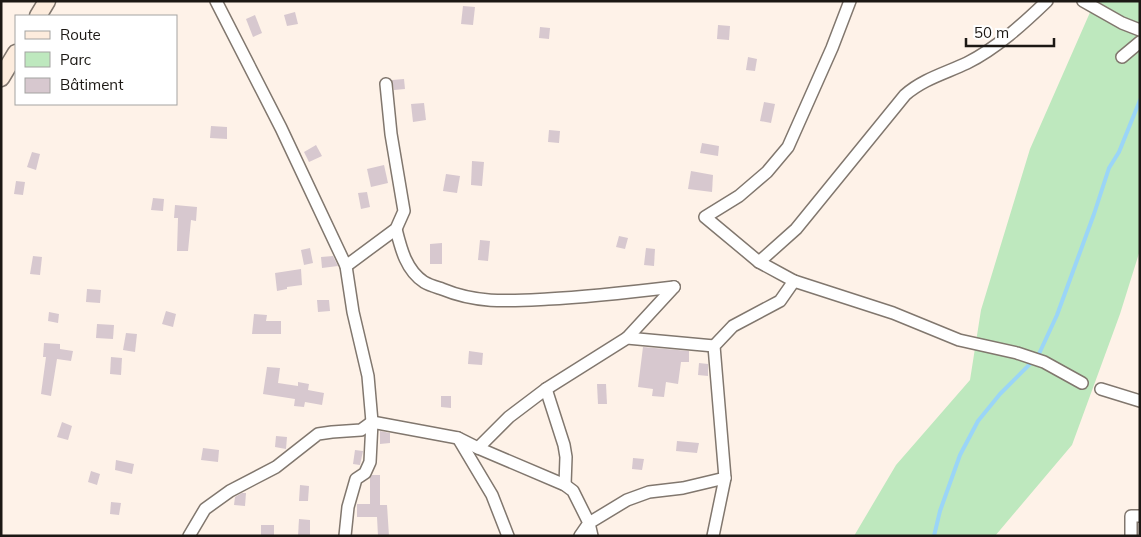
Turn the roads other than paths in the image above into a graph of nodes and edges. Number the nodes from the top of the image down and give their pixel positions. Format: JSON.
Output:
{"nodes":[{"id":1,"x":47,"y":1,"type":"edge"},
{"id":2,"x":216,"y":1,"type":"edge"},
{"id":3,"x":850,"y":1,"type":"edge"},
{"id":4,"x":1048,"y":1,"type":"edge"},
{"id":5,"x":1083,"y":1,"type":"edge"},
{"id":6,"x":39,"y":15,"type":"edge"},
{"id":7,"x":1140,"y":30,"type":"edge"},
{"id":8,"x":1140,"y":42,"type":"edge"},
{"id":9,"x":15,"y":55,"type":"edge"},
{"id":10,"x":1122,"y":57,"type":"dead end"},
{"id":11,"x":1,"y":78,"type":"edge"},
{"id":12,"x":386,"y":84,"type":"dead end"},
{"id":13,"x":396,"y":229,"type":"junction"},
{"id":14,"x":759,"y":262,"type":"junction"},
{"id":15,"x":346,"y":266,"type":"junction"},
{"id":16,"x":794,"y":281,"type":"junction"},
{"id":17,"x":627,"y":338,"type":"junction"},
{"id":18,"x":714,"y":346,"type":"junction"},
{"id":19,"x":1082,"y":383,"type":"dead end"},
{"id":20,"x":546,"y":389,"type":"junction"},
{"id":21,"x":1101,"y":389,"type":"dead end"},
{"id":22,"x":1140,"y":401,"type":"edge"},
{"id":23,"x":372,"y":422,"type":"junction"},
{"id":24,"x":458,"y":438,"type":"junction"},
{"id":25,"x":478,"y":448,"type":"junction"},
{"id":26,"x":725,"y":478,"type":"junction"},
{"id":27,"x":565,"y":485,"type":"junction"},
{"id":28,"x":1140,"y":516,"type":"edge"},
{"id":29,"x":589,"y":523,"type":"junction"},
{"id":30,"x":189,"y":536,"type":"edge"},
{"id":31,"x":345,"y":536,"type":"edge"},
{"id":32,"x":508,"y":536,"type":"edge"},
{"id":33,"x":580,"y":536,"type":"edge"},
{"id":34,"x":592,"y":536,"type":"edge"},
{"id":35,"x":713,"y":536,"type":"edge"},
{"id":36,"x":1131,"y":536,"type":"edge"}],
"edges":[{"from":1,"to":6,"type":"street"},
{"from":2,"to":15,"type":"street"},
{"from":3,"to":14,"type":"street"},
{"from":4,"to":14,"type":"street"},
{"from":5,"to":7,"type":"street"},
{"from":8,"to":10,"type":"street"},
{"from":9,"to":11,"type":"street"},
{"from":12,"to":13,"type":"street"},
{"from":13,"to":15,"type":"street"},
{"from":13,"to":17,"type":"street"},
{"from":14,"to":16,"type":"street"},
{"from":15,"to":23,"type":"street"},
{"from":16,"to":18,"type":"street"},
{"from":16,"to":19,"type":"street"},
{"from":17,"to":18,"type":"street"},
{"from":17,"to":20,"type":"street"},
{"from":18,"to":26,"type":"street"},
{"from":20,"to":25,"type":"street"},
{"from":20,"to":27,"type":"street"},
{"from":21,"to":22,"type":"street"},
{"from":23,"to":24,"type":"street"},
{"from":23,"to":30,"type":"street"},
{"from":23,"to":31,"type":"street"},
{"from":24,"to":25,"type":"street"},
{"from":24,"to":32,"type":"street"},
{"from":25,"to":27,"type":"street"},
{"from":26,"to":29,"type":"street"},
{"from":26,"to":35,"type":"street"},
{"from":27,"to":29,"type":"street"},
{"from":28,"to":36,"type":"street"},
{"from":29,"to":33,"type":"street"},
{"from":29,"to":34,"type":"street"}]}
